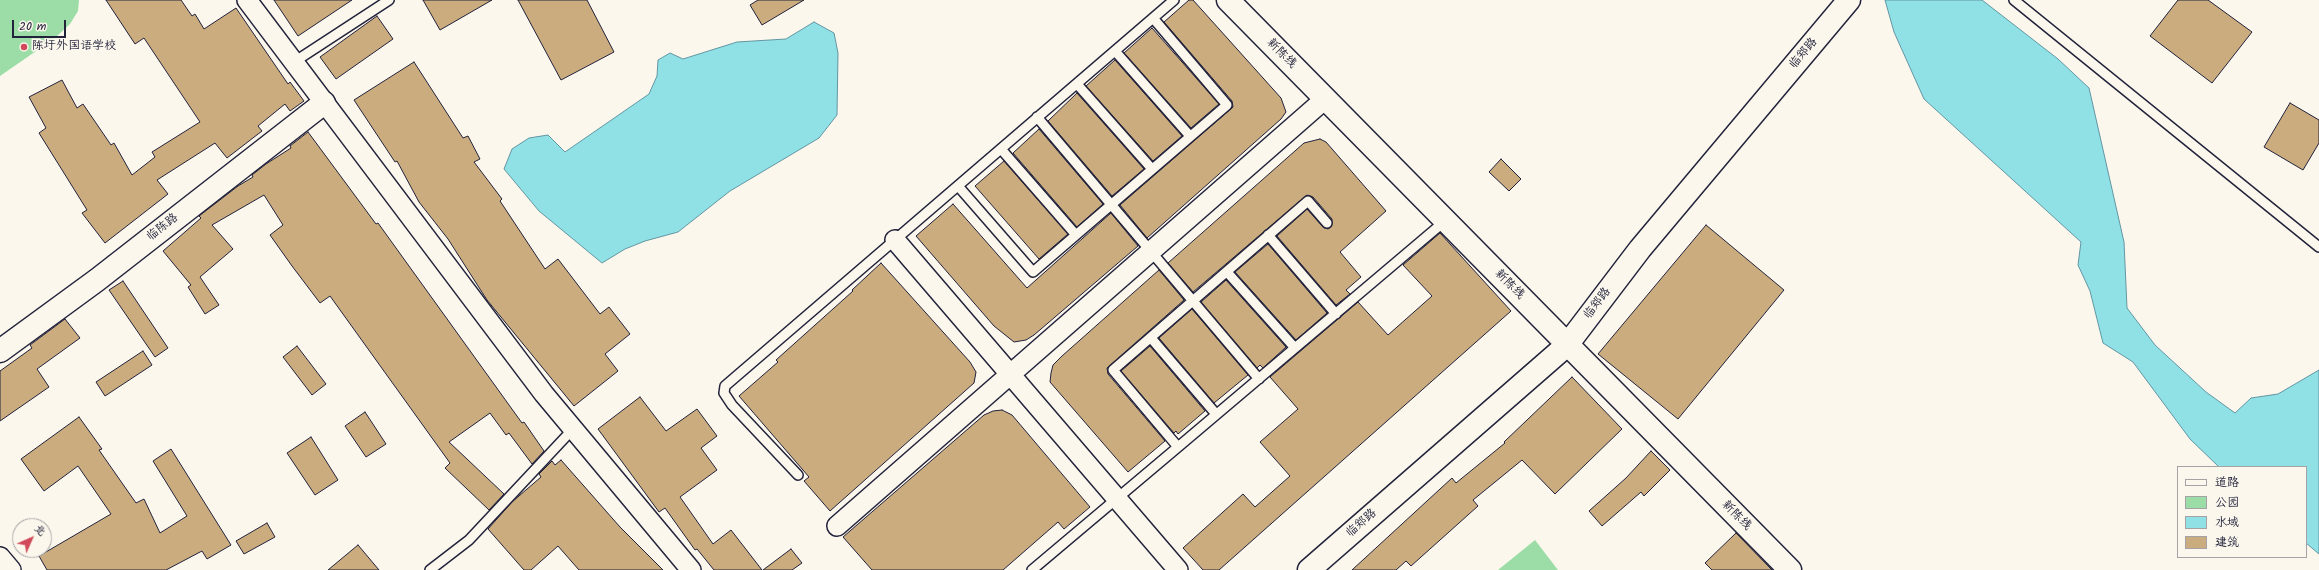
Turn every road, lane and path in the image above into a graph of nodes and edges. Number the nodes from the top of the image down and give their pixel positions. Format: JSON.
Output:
{"nodes":[{"id":1,"x":247,"y":0,"type":"edge"},
{"id":2,"x":389,"y":0,"type":"edge"},
{"id":3,"x":1174,"y":0,"type":"edge"},
{"id":4,"x":1228,"y":0,"type":"edge"},
{"id":5,"x":1849,"y":0,"type":"edge"},
{"id":6,"x":2014,"y":0,"type":"edge"},
{"id":7,"x":1153,"y":18,"type":"junction"},
{"id":8,"x":1115,"y":51,"type":"junction"},
{"id":9,"x":294,"y":62,"type":"junction"},
{"id":10,"x":1077,"y":84,"type":"junction"},
{"id":11,"x":1325,"y":99,"type":"junction"},
{"id":12,"x":324,"y":103,"type":"junction"},
{"id":13,"x":1037,"y":118,"type":"junction"},
{"id":14,"x":1190,"y":136,"type":"junction"},
{"id":15,"x":1001,"y":149,"type":"junction"},
{"id":16,"x":1152,"y":169,"type":"junction"},
{"id":17,"x":958,"y":186,"type":"junction"},
{"id":18,"x":1111,"y":204,"type":"junction"},
{"id":19,"x":1445,"y":221,"type":"junction"},
{"id":20,"x":1328,"y":223,"type":"dead end"},
{"id":21,"x":1076,"y":235,"type":"junction"},
{"id":22,"x":1268,"y":236,"type":"junction"},
{"id":23,"x":895,"y":240,"type":"junction"},
{"id":24,"x":2319,"y":247,"type":"edge"},
{"id":25,"x":1151,"y":252,"type":"junction"},
{"id":26,"x":1227,"y":272,"type":"junction"},
{"id":27,"x":1193,"y":301,"type":"junction"},
{"id":28,"x":1336,"y":314,"type":"junction"},
{"id":29,"x":1151,"y":338,"type":"junction"},
{"id":30,"x":1567,"y":345,"type":"junction"},
{"id":31,"x":1295,"y":348,"type":"junction"},
{"id":32,"x":0,"y":351,"type":"edge"},
{"id":33,"x":1011,"y":375,"type":"junction"},
{"id":34,"x":1258,"y":379,"type":"junction"},
{"id":35,"x":1216,"y":414,"type":"junction"},
{"id":36,"x":573,"y":429,"type":"junction"},
{"id":37,"x":1178,"y":446,"type":"junction"},
{"id":38,"x":798,"y":475,"type":"dead end"},
{"id":39,"x":1116,"y":498,"type":"junction"},
{"id":40,"x":837,"y":526,"type":"dead end"},
{"id":41,"x":0,"y":557,"type":"edge"},
{"id":42,"x":11,"y":570,"type":"edge"},
{"id":43,"x":430,"y":570,"type":"edge"},
{"id":44,"x":691,"y":570,"type":"edge"},
{"id":45,"x":1032,"y":570,"type":"edge"},
{"id":46,"x":1178,"y":570,"type":"edge"},
{"id":47,"x":1310,"y":570,"type":"edge"},
{"id":48,"x":1790,"y":570,"type":"edge"}],
"edges":[{"from":1,"to":9,"type":"street"},
{"from":2,"to":9,"type":"lane"},
{"from":3,"to":7,"type":"lane"},
{"from":4,"to":11,"type":"street","name":"新陈线"},
{"from":5,"to":30,"type":"street","name":"临郑路"},
{"from":6,"to":24,"type":"lane"},
{"from":7,"to":8,"type":"lane"},
{"from":7,"to":14,"type":"lane"},
{"from":8,"to":10,"type":"lane"},
{"from":8,"to":14,"type":"lane"},
{"from":9,"to":12,"type":"street"},
{"from":10,"to":13,"type":"lane"},
{"from":10,"to":16,"type":"lane"},
{"from":11,"to":19,"type":"street","name":"新陈线"},
{"from":11,"to":25,"type":"street"},
{"from":12,"to":32,"type":"street","name":"临陈路"},
{"from":12,"to":36,"type":"street"},
{"from":13,"to":15,"type":"lane"},
{"from":13,"to":18,"type":"lane"},
{"from":14,"to":16,"type":"lane"},
{"from":15,"to":17,"type":"lane"},
{"from":15,"to":21,"type":"lane"},
{"from":16,"to":18,"type":"lane"},
{"from":17,"to":21,"type":"lane"},
{"from":17,"to":23,"type":"lane"},
{"from":18,"to":21,"type":"lane"},
{"from":18,"to":25,"type":"lane"},
{"from":19,"to":28,"type":"lane"},
{"from":19,"to":30,"type":"street","name":"新陈线"},
{"from":20,"to":22,"type":"lane"},
{"from":22,"to":26,"type":"lane"},
{"from":22,"to":28,"type":"lane"},
{"from":23,"to":33,"type":"street"},
{"from":23,"to":38,"type":"lane"},
{"from":25,"to":27,"type":"lane"},
{"from":25,"to":33,"type":"street"},
{"from":26,"to":27,"type":"lane"},
{"from":26,"to":31,"type":"lane"},
{"from":27,"to":29,"type":"lane"},
{"from":27,"to":34,"type":"lane"},
{"from":28,"to":31,"type":"lane"},
{"from":29,"to":35,"type":"lane"},
{"from":29,"to":37,"type":"lane"},
{"from":30,"to":47,"type":"street","name":"临郑路"},
{"from":30,"to":48,"type":"street","name":"新陈线"},
{"from":31,"to":34,"type":"lane"},
{"from":33,"to":39,"type":"street"},
{"from":33,"to":40,"type":"street"},
{"from":34,"to":35,"type":"lane"},
{"from":35,"to":37,"type":"lane"},
{"from":36,"to":43,"type":"lane"},
{"from":36,"to":44,"type":"street"},
{"from":37,"to":39,"type":"lane"},
{"from":39,"to":45,"type":"lane"},
{"from":39,"to":46,"type":"street"},
{"from":41,"to":42,"type":"street"}]}
